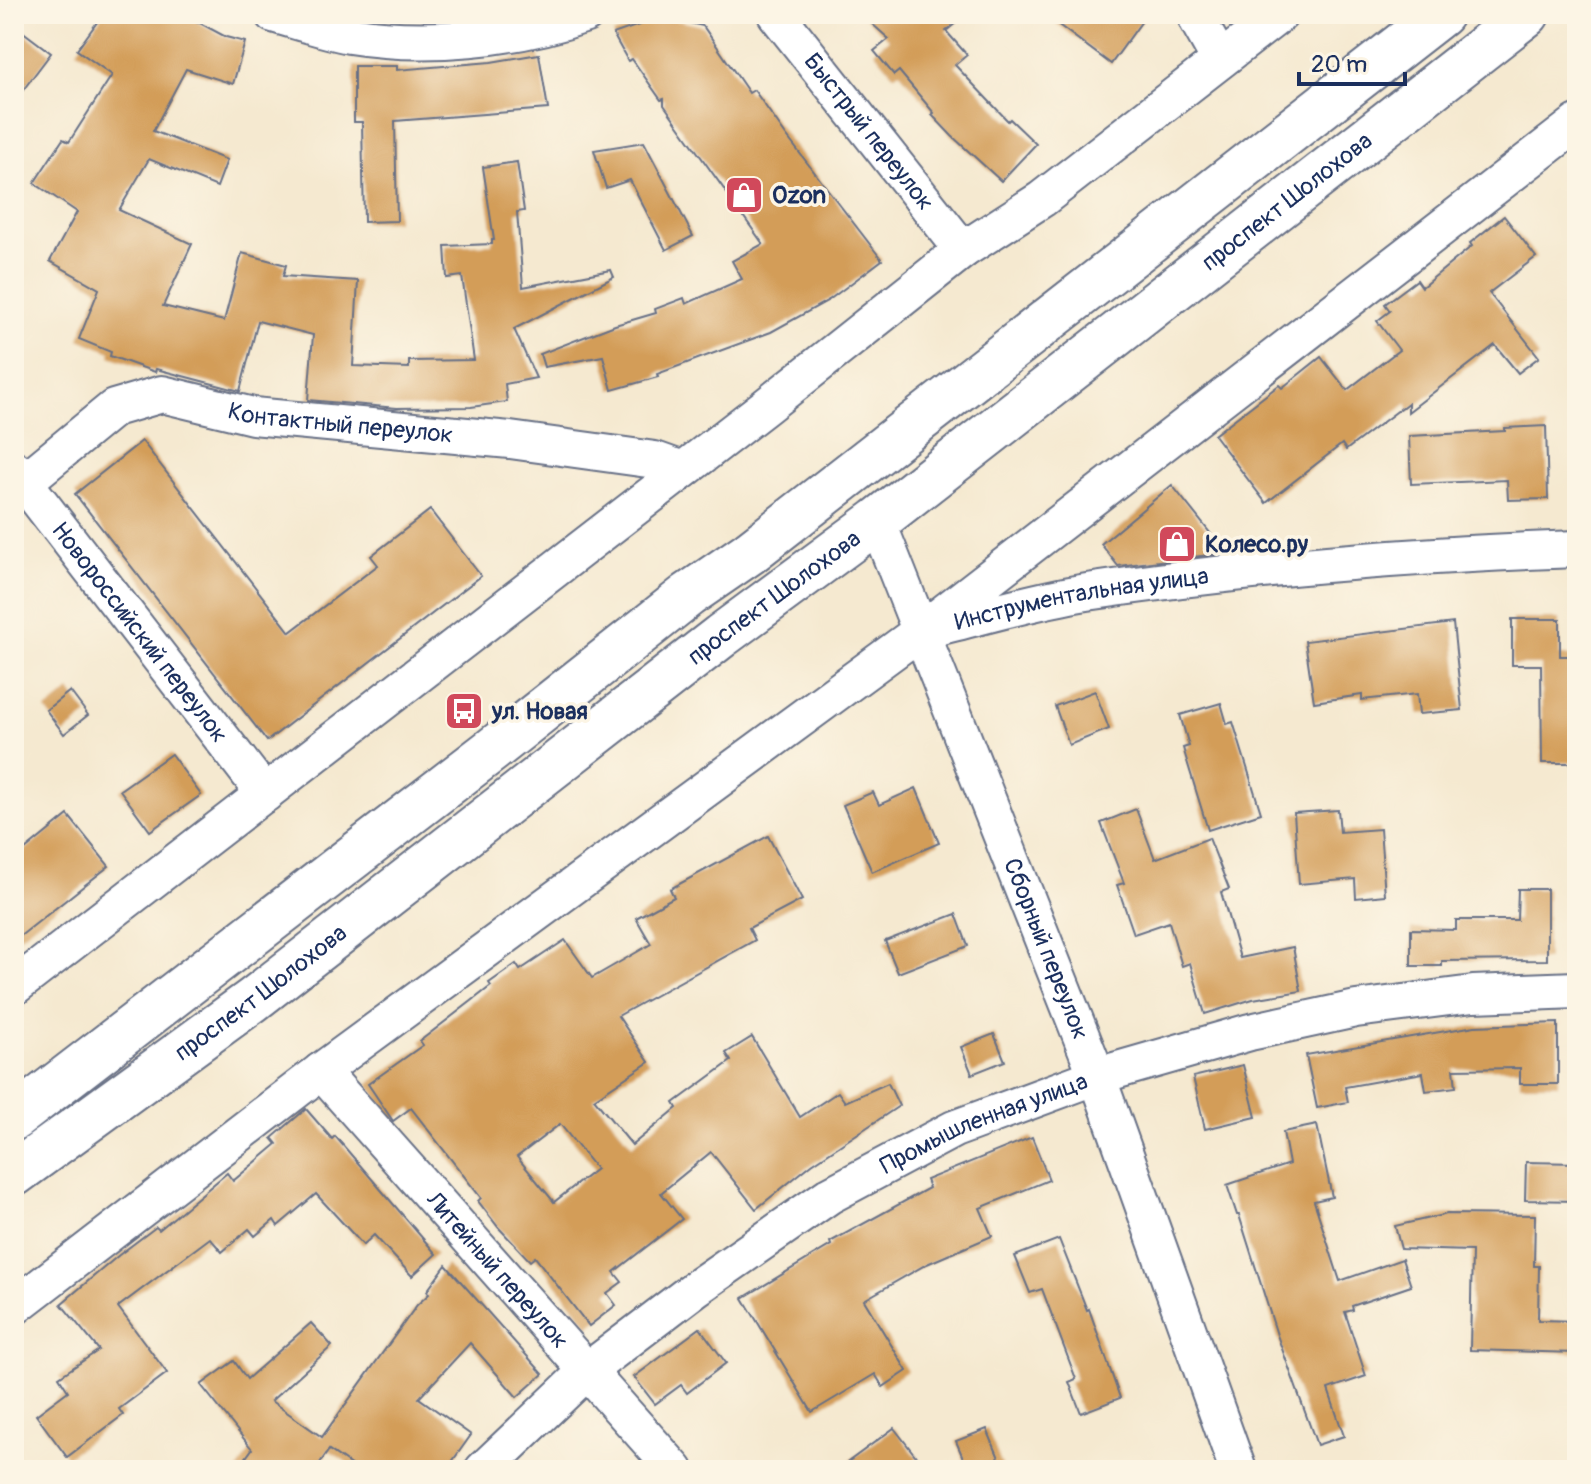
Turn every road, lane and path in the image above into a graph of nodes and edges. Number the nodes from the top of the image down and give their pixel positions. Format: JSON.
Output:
{"nodes":[{"id":1,"x":273,"y":14,"type":"edge"},
{"id":2,"x":586,"y":14,"type":"edge"},
{"id":3,"x":776,"y":14,"type":"edge"},
{"id":4,"x":1199,"y":14,"type":"edge"},
{"id":5,"x":1280,"y":14,"type":"edge"},
{"id":6,"x":1441,"y":14,"type":"edge"},
{"id":7,"x":1527,"y":14,"type":"edge"},
{"id":8,"x":1220,"y":60,"type":"junction"},
{"id":9,"x":1577,"y":123,"type":"edge"},
{"id":10,"x":963,"y":250,"type":"junction"},
{"id":11,"x":683,"y":470,"type":"junction"},
{"id":12,"x":19,"y":476,"type":"edge"},
{"id":13,"x":877,"y":521,"type":"junction"},
{"id":14,"x":1577,"y":549,"type":"edge"},
{"id":15,"x":922,"y":630,"type":"junction"},
{"id":16,"x":265,"y":794,"type":"junction"},
{"id":17,"x":14,"y":987,"type":"edge"},
{"id":18,"x":1577,"y":990,"type":"edge"},
{"id":19,"x":321,"y":1071,"type":"junction"},
{"id":20,"x":1097,"y":1076,"type":"junction"},
{"id":21,"x":14,"y":1118,"type":"edge"},
{"id":22,"x":14,"y":1174,"type":"edge"},
{"id":23,"x":14,"y":1307,"type":"edge"},
{"id":24,"x":587,"y":1371,"type":"junction"},
{"id":25,"x":483,"y":1470,"type":"edge"},
{"id":26,"x":675,"y":1470,"type":"edge"},
{"id":27,"x":1238,"y":1470,"type":"edge"}],
"edges":[{"from":1,"to":2,"type":"street"},
{"from":3,"to":10,"type":"street","name":"Быстрый переулок"},
{"from":4,"to":8,"type":"street"},
{"from":5,"to":8,"type":"street"},
{"from":6,"to":21,"type":"main road","name":"проспект Шолохова"},
{"from":7,"to":13,"type":"main road","name":"проспект Шолохова"},
{"from":8,"to":10,"type":"street"},
{"from":9,"to":15,"type":"street"},
{"from":10,"to":11,"type":"street"},
{"from":11,"to":12,"type":"street","name":"Контактный переулок"},
{"from":11,"to":16,"type":"street"},
{"from":12,"to":16,"type":"street","name":"Новороссийский переулок"},
{"from":13,"to":15,"type":"street","name":"Сборный переулок"},
{"from":13,"to":22,"type":"main road","name":"проспект Шолохова"},
{"from":14,"to":15,"type":"street","name":"Инструментальная улица"},
{"from":15,"to":19,"type":"street"},
{"from":15,"to":20,"type":"street","name":"Сборный переулок"},
{"from":16,"to":17,"type":"street"},
{"from":18,"to":20,"type":"street","name":"Промышленная улица"},
{"from":19,"to":23,"type":"street"},
{"from":19,"to":24,"type":"street","name":"Литейный переулок"},
{"from":20,"to":24,"type":"street","name":"Промышленная улица"},
{"from":20,"to":27,"type":"street","name":"Сборный переулок"},
{"from":24,"to":25,"type":"street","name":"Промышленная улица"},
{"from":24,"to":26,"type":"street","name":"Литейный переулок"}]}
